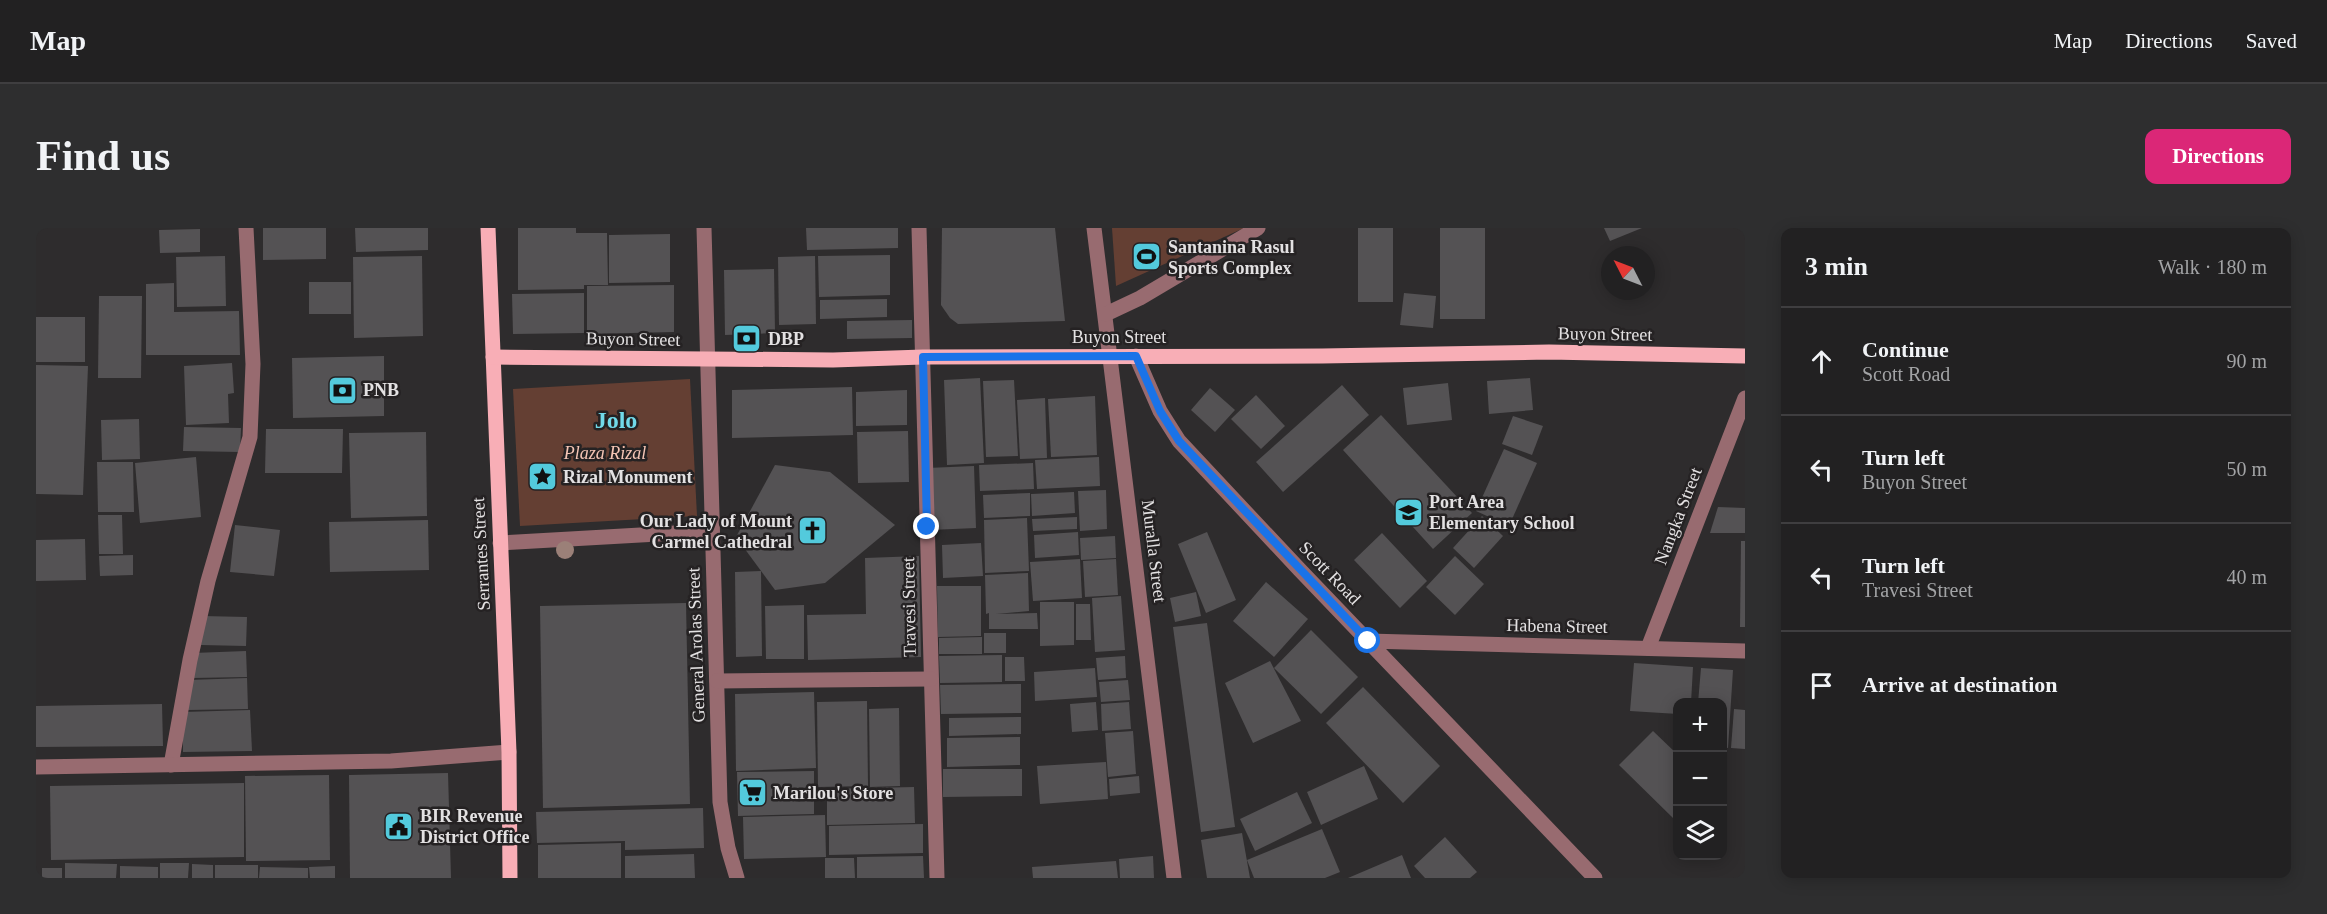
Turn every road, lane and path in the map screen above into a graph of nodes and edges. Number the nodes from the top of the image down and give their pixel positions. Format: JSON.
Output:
{"nodes":[{"id":1,"x":246,"y":228,"type":"edge"},
{"id":2,"x":488,"y":228,"type":"edge"},
{"id":3,"x":704,"y":228,"type":"edge"},
{"id":4,"x":919,"y":228,"type":"edge"},
{"id":5,"x":1094,"y":228,"type":"edge"},
{"id":6,"x":1258,"y":228,"type":"edge"},
{"id":7,"x":1106,"y":314,"type":"junction"},
{"id":8,"x":1112,"y":356,"type":"junction"},
{"id":9,"x":1136,"y":356,"type":"junction"},
{"id":10,"x":1745,"y":356,"type":"edge"},
{"id":11,"x":493,"y":357,"type":"junction"},
{"id":12,"x":923,"y":357,"type":"junction"},
{"id":13,"x":708,"y":359,"type":"junction"},
{"id":14,"x":1745,"y":398,"type":"edge"},
{"id":15,"x":711,"y":531,"type":"junction"},
{"id":16,"x":500,"y":543,"type":"junction"},
{"id":17,"x":1368,"y":641,"type":"junction"},
{"id":18,"x":1648,"y":648,"type":"junction"},
{"id":19,"x":1745,"y":651,"type":"edge"},
{"id":20,"x":931,"y":679,"type":"junction"},
{"id":21,"x":717,"y":681,"type":"junction"},
{"id":22,"x":509,"y":752,"type":"junction"},
{"id":23,"x":171,"y":765,"type":"junction"},
{"id":24,"x":36,"y":767,"type":"edge"},
{"id":25,"x":510,"y":878,"type":"edge"},
{"id":26,"x":737,"y":878,"type":"edge"},
{"id":27,"x":937,"y":878,"type":"edge"},
{"id":28,"x":1174,"y":878,"type":"edge"},
{"id":29,"x":1595,"y":878,"type":"edge"}],
"edges":[{"from":1,"to":23,"type":"street"},
{"from":2,"to":11,"type":"main road","name":"Serrantes Street"},
{"from":3,"to":13,"type":"street","name":"General Arolas Street"},
{"from":4,"to":12,"type":"street","name":"Travesi Street"},
{"from":5,"to":7,"type":"street","name":"Muralla Street"},
{"from":6,"to":7,"type":"street"},
{"from":7,"to":8,"type":"street","name":"Muralla Street"},
{"from":8,"to":9,"type":"main road","name":"Buyon Street"},
{"from":8,"to":12,"type":"main road","name":"Buyon Street"},
{"from":8,"to":28,"type":"street","name":"Muralla Street"},
{"from":9,"to":10,"type":"main road","name":"Buyon Street"},
{"from":9,"to":17,"type":"street","name":"Scott Road"},
{"from":11,"to":13,"type":"main road","name":"Buyon Street"},
{"from":11,"to":16,"type":"main road","name":"Serrantes Street"},
{"from":12,"to":13,"type":"main road","name":"Buyon Street"},
{"from":12,"to":20,"type":"street","name":"Travesi Street"},
{"from":13,"to":15,"type":"street","name":"General Arolas Street"},
{"from":14,"to":18,"type":"street","name":"Nangka Street"},
{"from":15,"to":16,"type":"street"},
{"from":15,"to":21,"type":"street","name":"General Arolas Street"},
{"from":16,"to":22,"type":"main road","name":"Serrantes Street"},
{"from":17,"to":18,"type":"street","name":"Habena Street"},
{"from":17,"to":29,"type":"street","name":"Scott Road"},
{"from":18,"to":19,"type":"street","name":"Habena Street"},
{"from":20,"to":21,"type":"street"},
{"from":20,"to":27,"type":"street","name":"Travesi Street"},
{"from":21,"to":26,"type":"street","name":"General Arolas Street"},
{"from":22,"to":23,"type":"street"},
{"from":22,"to":25,"type":"main road","name":"Serrantes Street"},
{"from":23,"to":24,"type":"street"}]}
